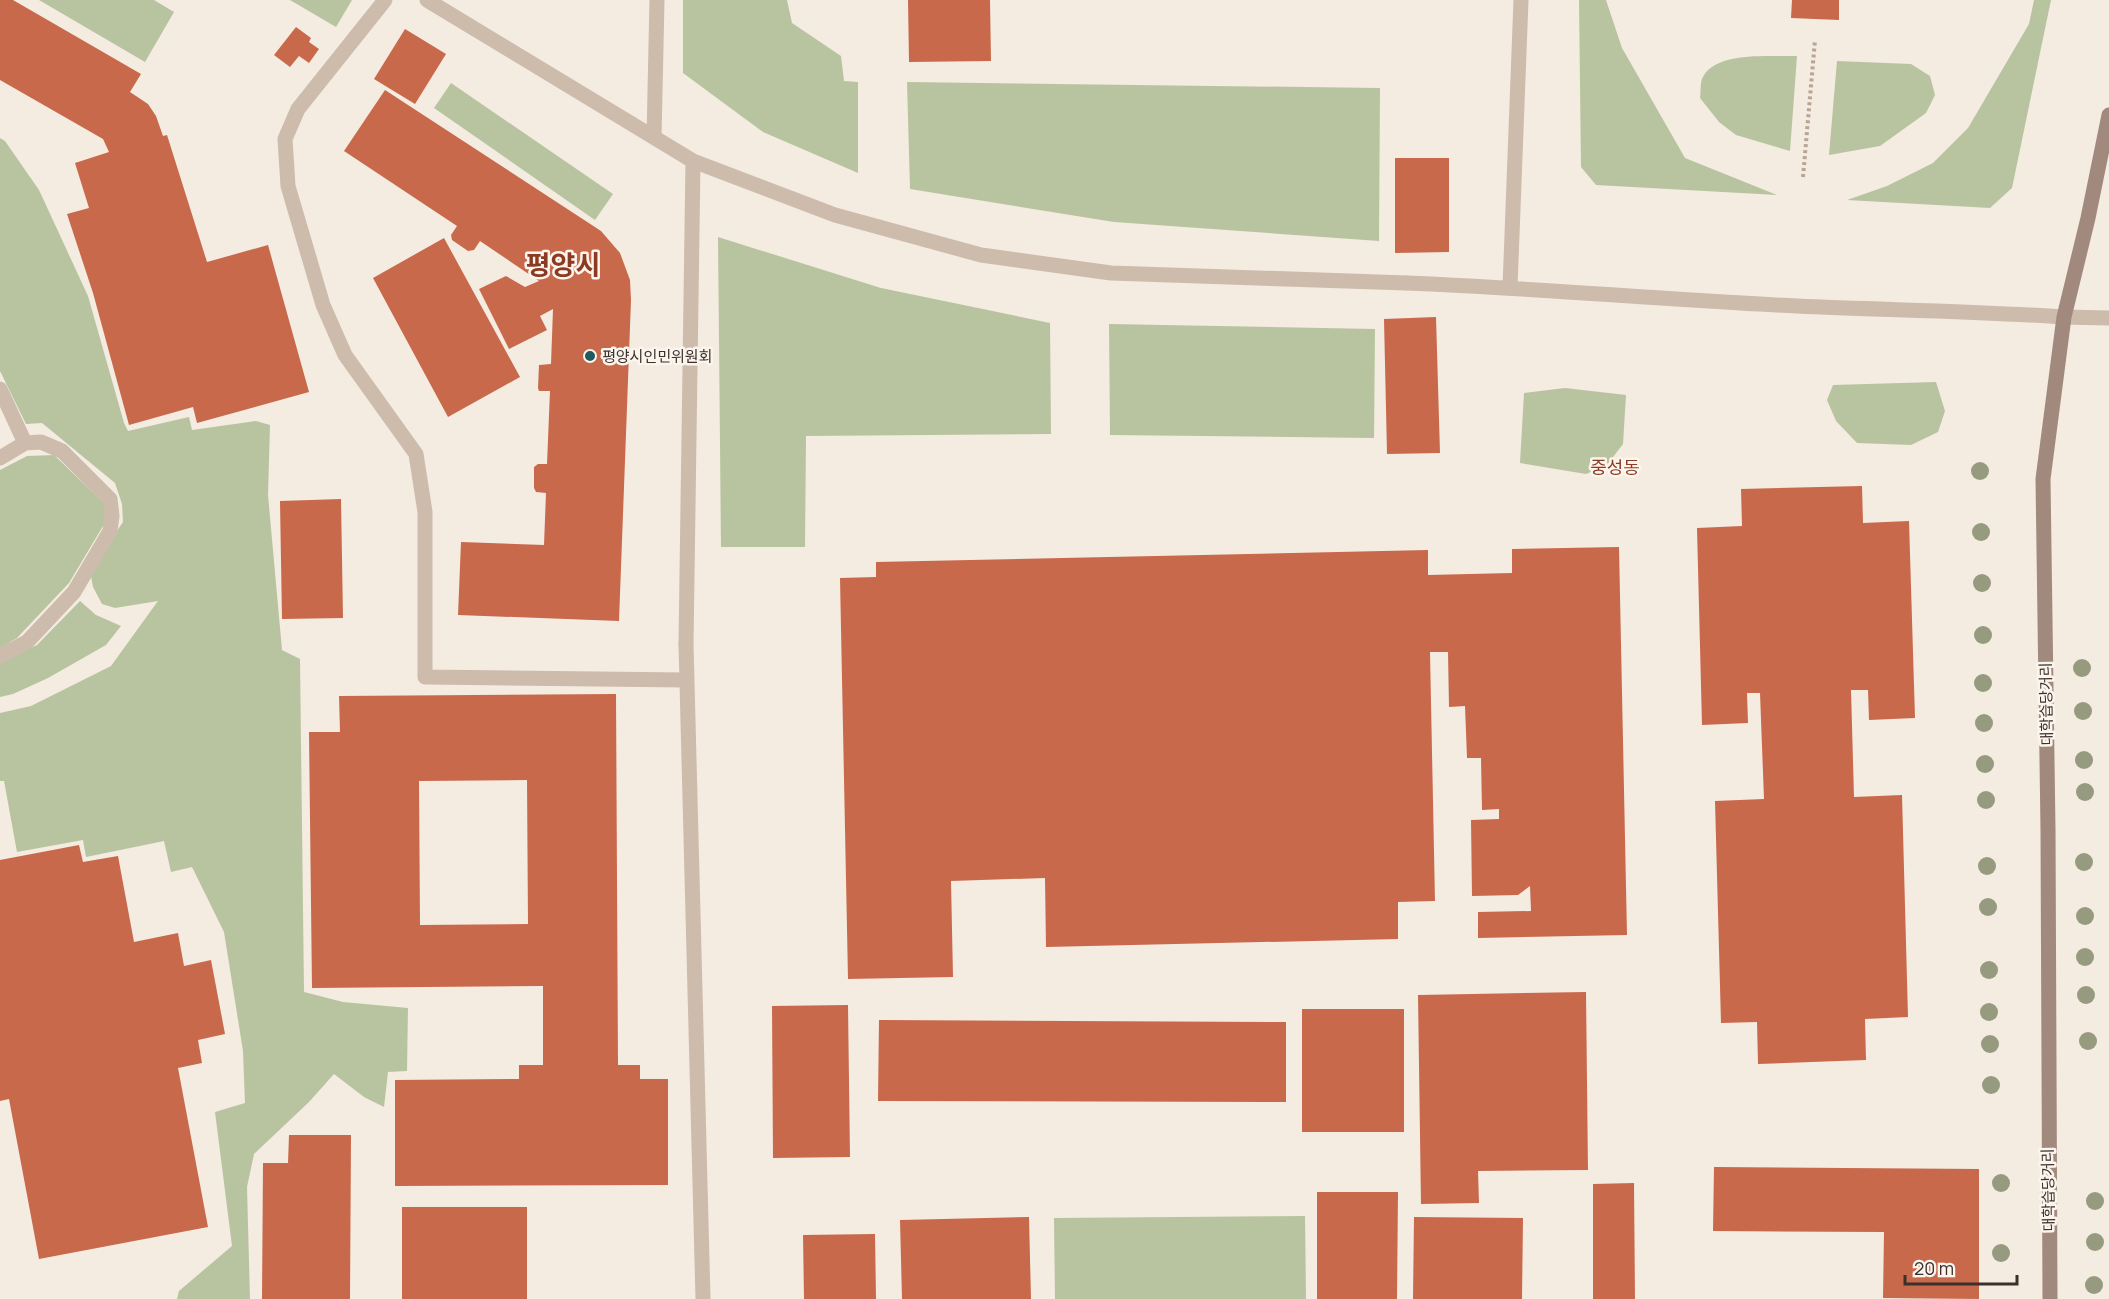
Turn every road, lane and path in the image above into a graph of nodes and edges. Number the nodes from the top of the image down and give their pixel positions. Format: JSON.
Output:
{"nodes":[{"id":1,"x":385,"y":0,"type":"edge"},
{"id":2,"x":426,"y":0,"type":"edge"},
{"id":3,"x":657,"y":0,"type":"edge"},
{"id":4,"x":1521,"y":0,"type":"edge"},
{"id":5,"x":1815,"y":40,"type":"dead end"},
{"id":6,"x":2109,"y":115,"type":"edge"},
{"id":7,"x":654,"y":137,"type":"junction"},
{"id":8,"x":693,"y":161,"type":"junction"},
{"id":9,"x":1803,"y":177,"type":"dead end"},
{"id":10,"x":1510,"y":287,"type":"junction"},
{"id":11,"x":2064,"y":317,"type":"junction"},
{"id":12,"x":2109,"y":318,"type":"edge"},
{"id":13,"x":0,"y":389,"type":"edge"},
{"id":14,"x":25,"y":443,"type":"junction"},
{"id":15,"x":0,"y":458,"type":"edge"},
{"id":16,"x":0,"y":656,"type":"edge"},
{"id":17,"x":686,"y":680,"type":"junction"},
{"id":18,"x":703,"y":1299,"type":"edge"},
{"id":19,"x":2050,"y":1299,"type":"edge"}],
"edges":[{"from":1,"to":17,"type":"street"},
{"from":2,"to":7,"type":"street"},
{"from":3,"to":7,"type":"street"},
{"from":4,"to":10,"type":"street"},
{"from":5,"to":9,"type":"path"},
{"from":6,"to":11,"type":"main road","name":"대학습당거리"},
{"from":7,"to":8,"type":"street"},
{"from":8,"to":10,"type":"street"},
{"from":8,"to":17,"type":"street"},
{"from":10,"to":11,"type":"street"},
{"from":11,"to":12,"type":"street"},
{"from":11,"to":19,"type":"main road","name":"대학습당거리"},
{"from":13,"to":14,"type":"street"},
{"from":14,"to":15,"type":"street"},
{"from":14,"to":16,"type":"street"},
{"from":17,"to":18,"type":"street"}]}
